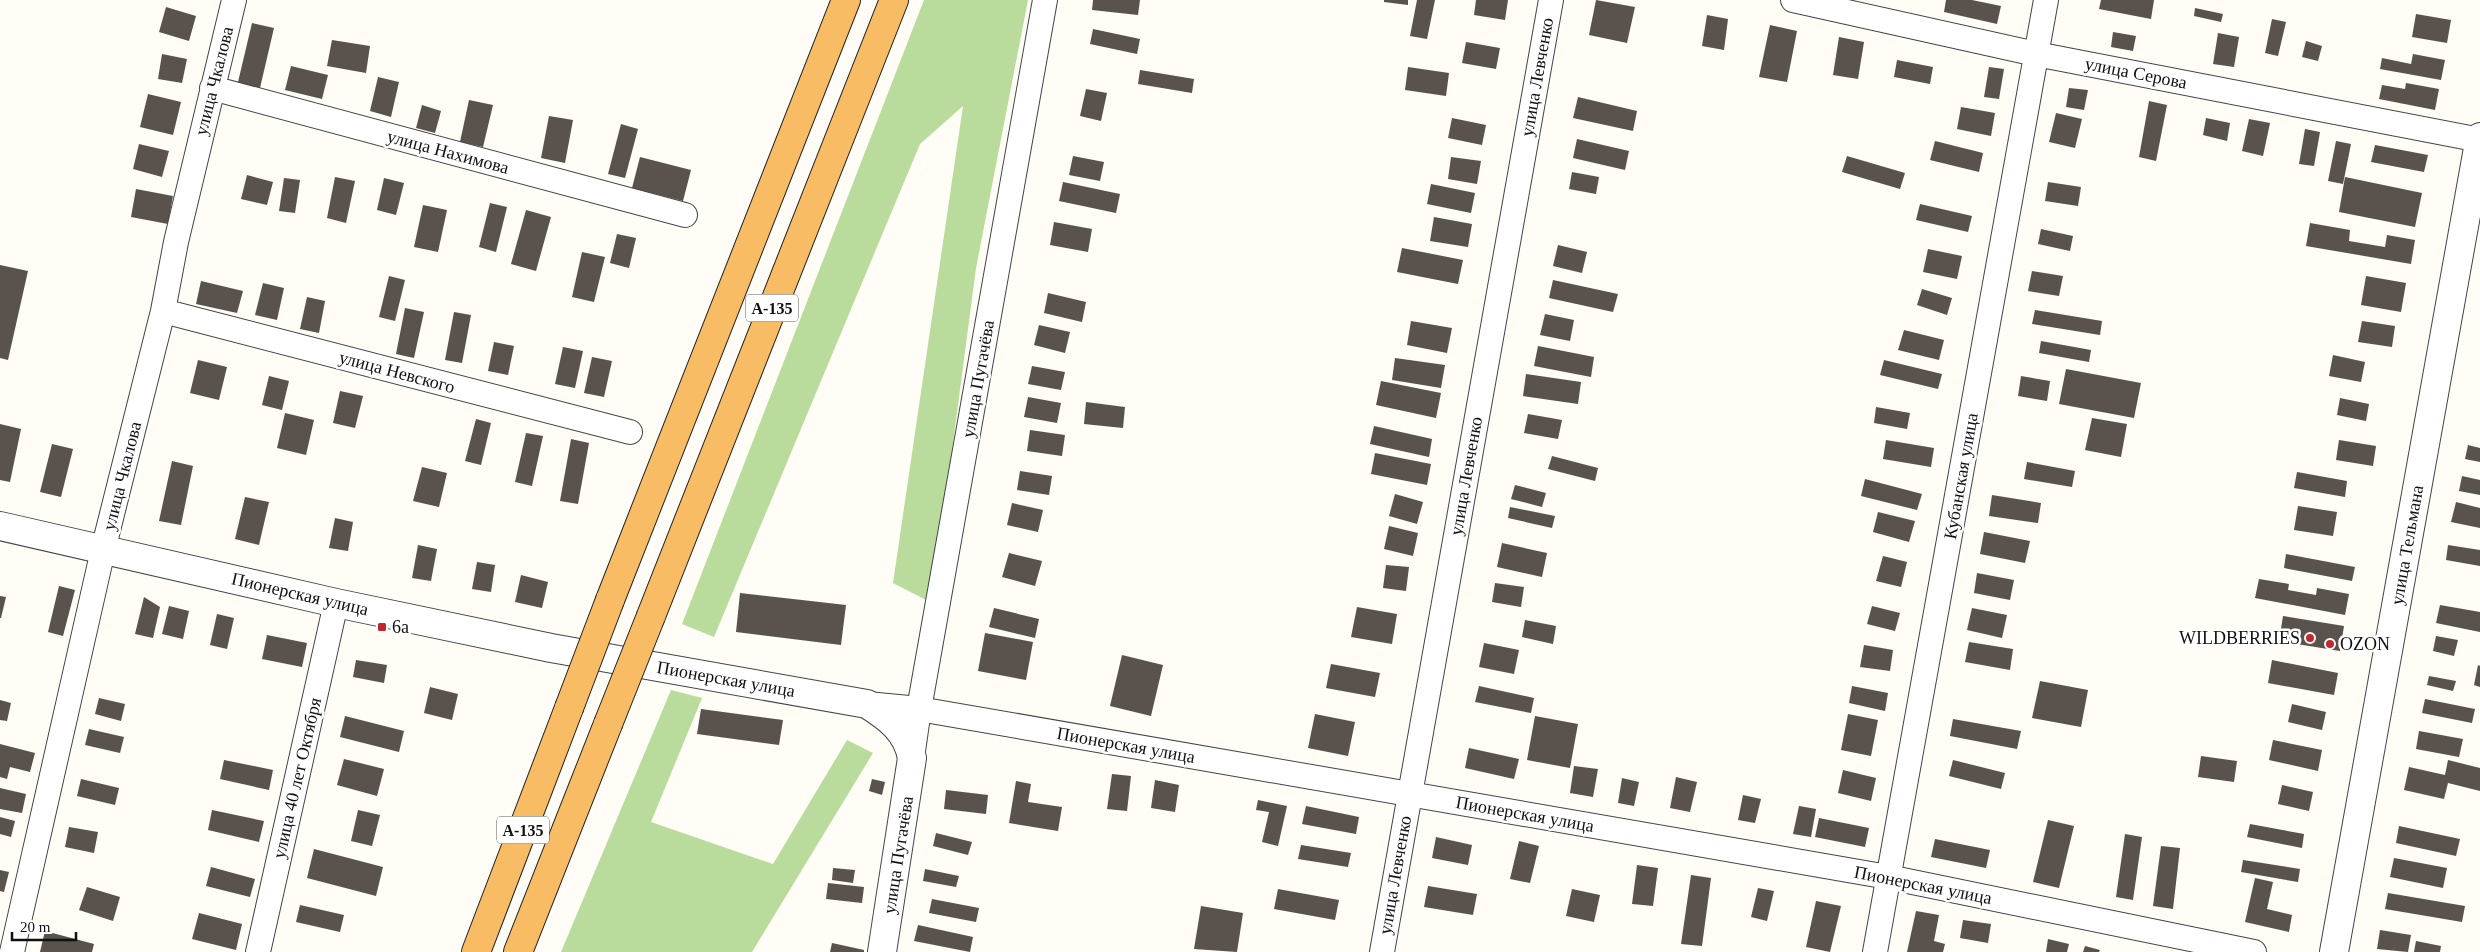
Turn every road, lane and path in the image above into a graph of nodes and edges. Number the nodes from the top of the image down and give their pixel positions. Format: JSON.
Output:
{"nodes":[{"id":1,"x":234,"y":0,"type":"edge"},
{"id":2,"x":846,"y":0,"type":"edge"},
{"id":3,"x":894,"y":0,"type":"edge"},
{"id":4,"x":1046,"y":0,"type":"edge"},
{"id":5,"x":1551,"y":0,"type":"edge"},
{"id":6,"x":1793,"y":0,"type":"edge"},
{"id":7,"x":2046,"y":0,"type":"edge"},
{"id":8,"x":2036,"y":54,"type":"junction"},
{"id":9,"x":212,"y":88,"type":"junction"},
{"id":10,"x":2480,"y":139,"type":"edge"},
{"id":11,"x":684,"y":216,"type":"dead end"},
{"id":12,"x":164,"y":311,"type":"junction"},
{"id":13,"x":630,"y":432,"type":"dead end"},
{"id":14,"x":0,"y":526,"type":"edge"},
{"id":15,"x":103,"y":550,"type":"junction"},
{"id":16,"x":336,"y":603,"type":"junction"},
{"id":17,"x":867,"y":704,"type":"junction"},
{"id":18,"x":919,"y":709,"type":"junction"},
{"id":19,"x":912,"y":758,"type":"junction"},
{"id":20,"x":1410,"y":794,"type":"junction"},
{"id":21,"x":1888,"y":877,"type":"junction"},
{"id":22,"x":12,"y":952,"type":"edge"},
{"id":23,"x":258,"y":952,"type":"edge"},
{"id":24,"x":476,"y":952,"type":"edge"},
{"id":25,"x":518,"y":952,"type":"edge"},
{"id":26,"x":882,"y":952,"type":"edge"},
{"id":27,"x":1382,"y":952,"type":"edge"},
{"id":28,"x":1875,"y":952,"type":"edge"},
{"id":29,"x":2254,"y":952,"type":"edge"},
{"id":30,"x":2334,"y":952,"type":"edge"}],
"edges":[{"from":1,"to":9,"type":"street","name":"улица Чкалова"},
{"from":2,"to":24,"type":"highway","number":"А-135","bridge":true},
{"from":3,"to":25,"type":"highway","number":"А-135","bridge":true},
{"from":4,"to":18,"type":"street","name":"улица Пугачёва"},
{"from":5,"to":20,"type":"street","name":"улица Левченко"},
{"from":6,"to":8,"type":"street","name":"улица Серова"},
{"from":7,"to":8,"type":"street","name":"Кубанская улица"},
{"from":8,"to":10,"type":"street","name":"улица Серова"},
{"from":8,"to":21,"type":"street","name":"Кубанская улица"},
{"from":9,"to":11,"type":"street","name":"улица Нахимова"},
{"from":9,"to":12,"type":"street","name":"улица Чкалова"},
{"from":10,"to":30,"type":"street","name":"улица Тельмана"},
{"from":12,"to":13,"type":"street","name":"улица Невского"},
{"from":12,"to":15,"type":"street","name":"улица Чкалова"},
{"from":14,"to":15,"type":"street","name":"Пионерская улица"},
{"from":15,"to":16,"type":"street","name":"Пионерская улица"},
{"from":15,"to":22,"type":"street","name":"улица Чкалова"},
{"from":16,"to":17,"type":"street","name":"Пионерская улица"},
{"from":16,"to":23,"type":"street","name":"улица 40 лет Октября"},
{"from":17,"to":18,"type":"street","name":"Пионерская улица"},
{"from":17,"to":19,"type":"street","name":"улица Пугачёва"},
{"from":18,"to":19,"type":"street","name":"улица Пугачёва"},
{"from":18,"to":20,"type":"street","name":"Пионерская улица"},
{"from":19,"to":26,"type":"street","name":"улица Пугачёва"},
{"from":20,"to":21,"type":"street","name":"Пионерская улица"},
{"from":20,"to":27,"type":"street","name":"улица Левченко"},
{"from":21,"to":28,"type":"street","name":"Кубанская улица"},
{"from":21,"to":29,"type":"street","name":"Пионерская улица"}]}
